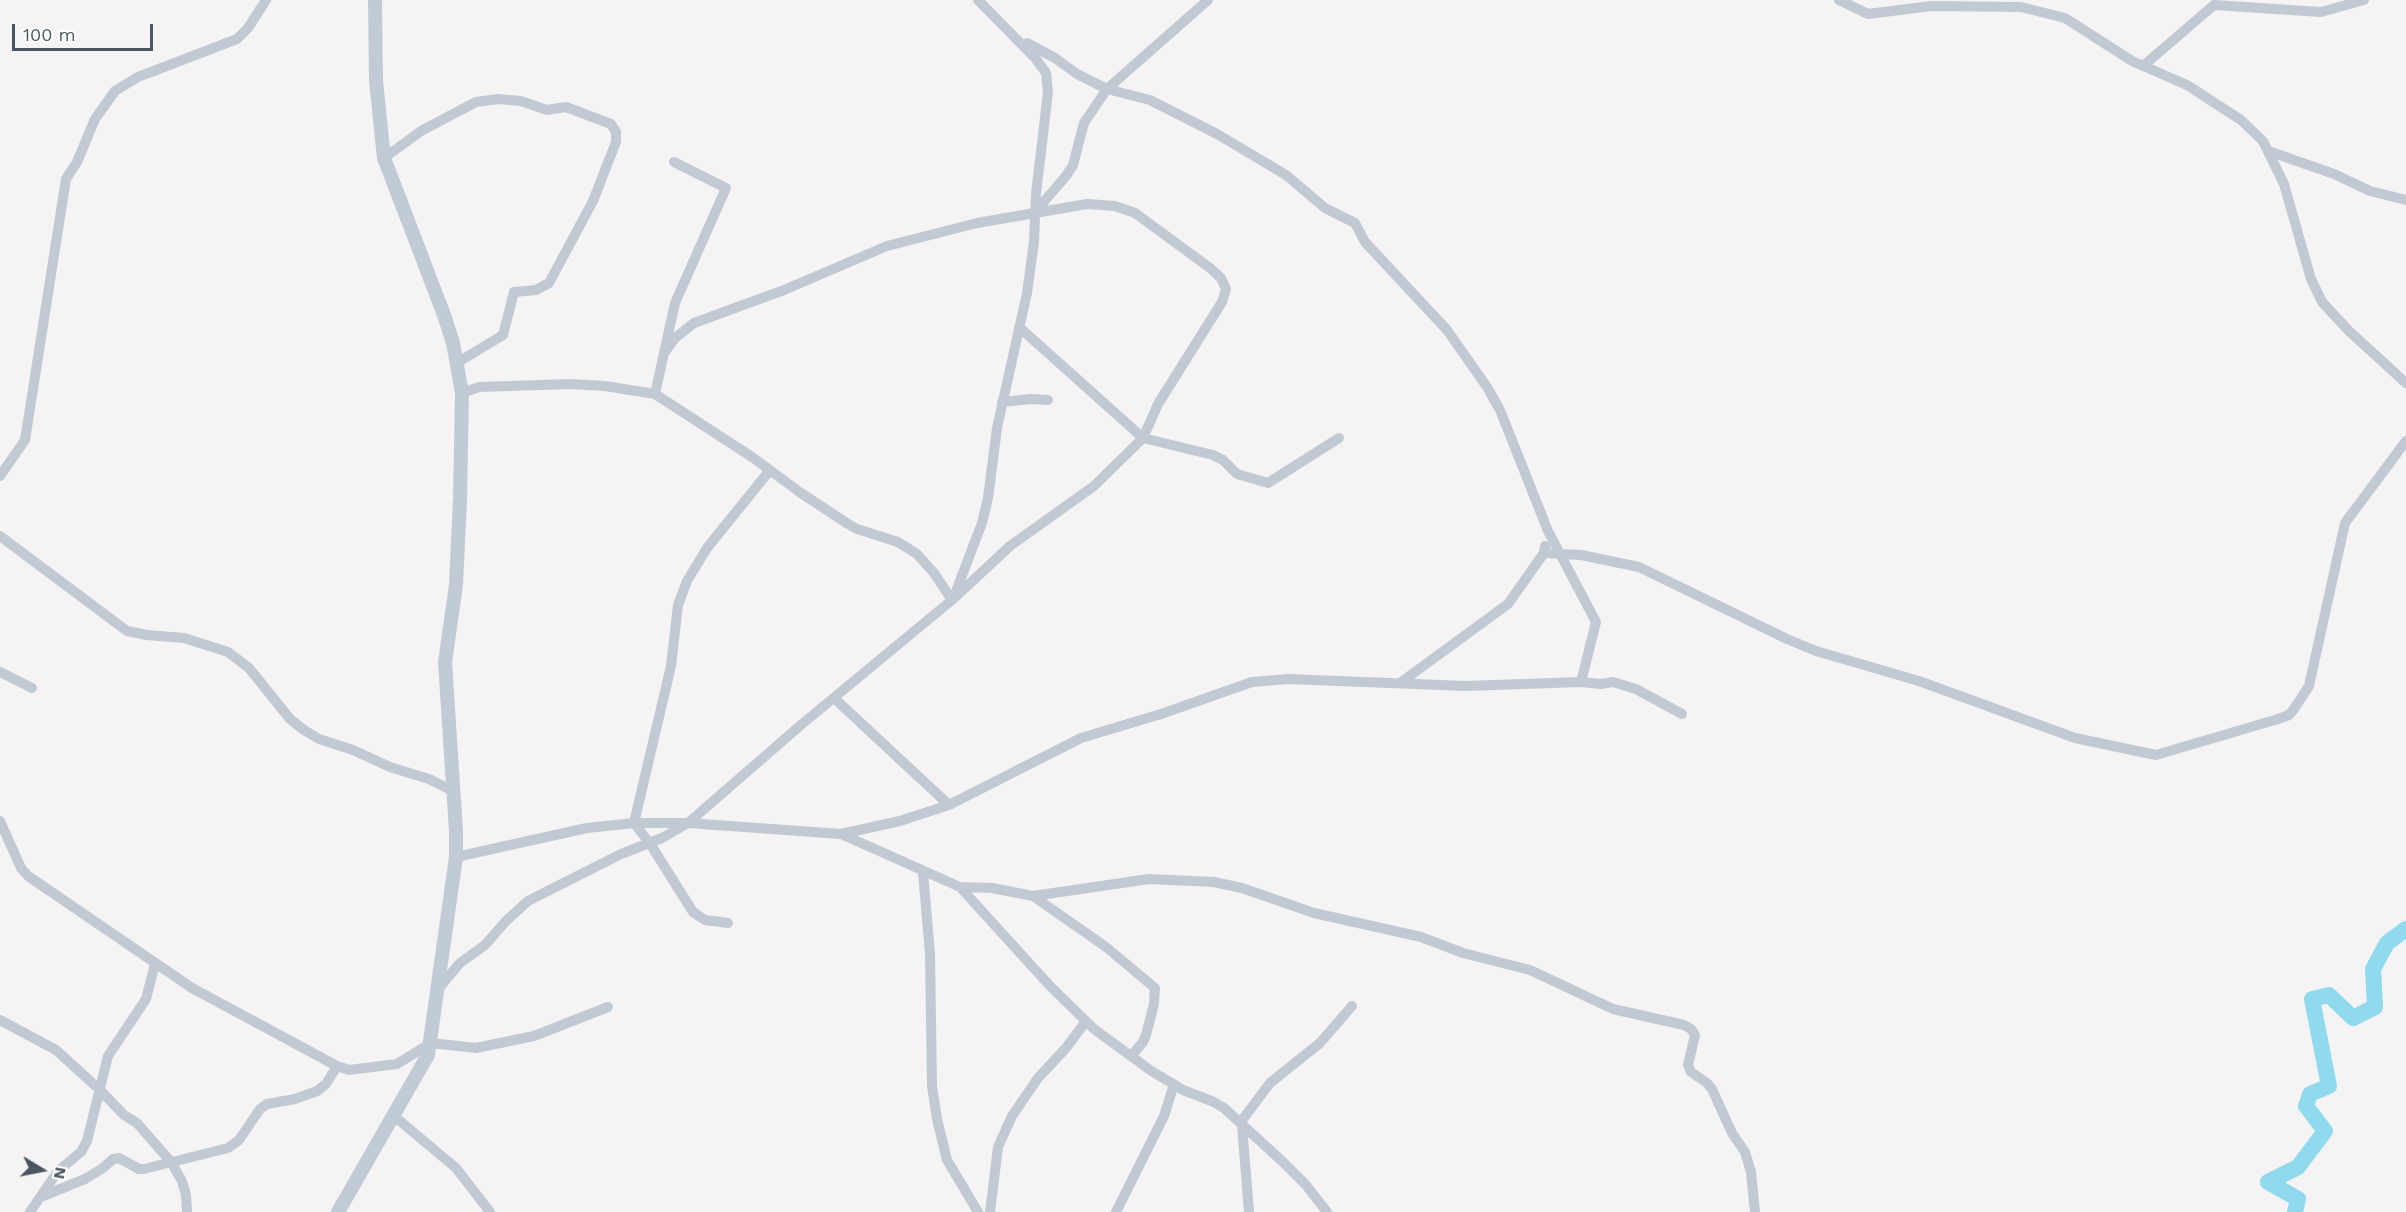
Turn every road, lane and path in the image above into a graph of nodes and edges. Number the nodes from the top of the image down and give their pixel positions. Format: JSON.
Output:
{"nodes":[{"id":1,"x":266,"y":0,"type":"edge"},
{"id":2,"x":375,"y":0,"type":"edge"},
{"id":3,"x":978,"y":0,"type":"edge"},
{"id":4,"x":1208,"y":0,"type":"edge"},
{"id":5,"x":1839,"y":0,"type":"edge"},
{"id":6,"x":2364,"y":0,"type":"edge"},
{"id":7,"x":1016,"y":36,"type":"junction"},
{"id":8,"x":2143,"y":66,"type":"junction"},
{"id":9,"x":1107,"y":89,"type":"junction"},
{"id":10,"x":2268,"y":151,"type":"junction"},
{"id":11,"x":384,"y":158,"type":"junction"},
{"id":12,"x":674,"y":162,"type":"dead end"},
{"id":13,"x":2406,"y":200,"type":"edge"},
{"id":14,"x":1035,"y":212,"type":"junction"},
{"id":15,"x":1018,"y":327,"type":"junction"},
{"id":16,"x":664,"y":353,"type":"junction"},
{"id":17,"x":455,"y":363,"type":"junction"},
{"id":18,"x":2406,"y":383,"type":"edge"},
{"id":19,"x":462,"y":393,"type":"junction"},
{"id":20,"x":655,"y":394,"type":"junction"},
{"id":21,"x":1048,"y":400,"type":"dead end"},
{"id":22,"x":1002,"y":402,"type":"junction"},
{"id":23,"x":1143,"y":438,"type":"junction"},
{"id":24,"x":1340,"y":438,"type":"dead end"},
{"id":25,"x":2406,"y":441,"type":"edge"},
{"id":26,"x":770,"y":470,"type":"junction"},
{"id":27,"x":0,"y":476,"type":"edge"},
{"id":28,"x":1548,"y":531,"type":"junction"},
{"id":29,"x":0,"y":536,"type":"edge"},
{"id":30,"x":1559,"y":552,"type":"junction"},
{"id":31,"x":1544,"y":553,"type":"junction"},
{"id":32,"x":952,"y":600,"type":"junction"},
{"id":33,"x":0,"y":672,"type":"edge"},
{"id":34,"x":1581,"y":682,"type":"junction"},
{"id":35,"x":1400,"y":683,"type":"junction"},
{"id":36,"x":32,"y":688,"type":"dead end"},
{"id":37,"x":834,"y":698,"type":"junction"},
{"id":38,"x":1682,"y":714,"type":"dead end"},
{"id":39,"x":453,"y":791,"type":"junction"},
{"id":40,"x":949,"y":806,"type":"junction"},
{"id":41,"x":0,"y":821,"type":"edge"},
{"id":42,"x":634,"y":823,"type":"junction"},
{"id":43,"x":688,"y":823,"type":"junction"},
{"id":44,"x":841,"y":834,"type":"junction"},
{"id":45,"x":649,"y":843,"type":"junction"},
{"id":46,"x":456,"y":857,"type":"junction"},
{"id":47,"x":923,"y":872,"type":"junction"},
{"id":48,"x":960,"y":887,"type":"junction"},
{"id":49,"x":1033,"y":896,"type":"junction"},
{"id":50,"x":728,"y":924,"type":"dead end"},
{"id":51,"x":155,"y":964,"type":"junction"},
{"id":52,"x":438,"y":989,"type":"junction"},
{"id":53,"x":1352,"y":1006,"type":"dead end"},
{"id":54,"x":608,"y":1007,"type":"dead end"},
{"id":55,"x":0,"y":1020,"type":"edge"},
{"id":56,"x":1086,"y":1021,"type":"junction"},
{"id":57,"x":431,"y":1043,"type":"junction"},
{"id":58,"x":1131,"y":1055,"type":"junction"},
{"id":59,"x":337,"y":1066,"type":"junction"},
{"id":60,"x":1174,"y":1084,"type":"junction"},
{"id":61,"x":100,"y":1090,"type":"junction"},
{"id":62,"x":394,"y":1116,"type":"junction"},
{"id":63,"x":1241,"y":1124,"type":"junction"},
{"id":64,"x":171,"y":1162,"type":"junction"},
{"id":65,"x":43,"y":1196,"type":"junction"},
{"id":66,"x":30,"y":1212,"type":"edge"},
{"id":67,"x":187,"y":1212,"type":"edge"},
{"id":68,"x":338,"y":1212,"type":"edge"},
{"id":69,"x":490,"y":1212,"type":"edge"},
{"id":70,"x":978,"y":1212,"type":"edge"},
{"id":71,"x":990,"y":1212,"type":"edge"},
{"id":72,"x":1116,"y":1212,"type":"edge"},
{"id":73,"x":1249,"y":1212,"type":"edge"},
{"id":74,"x":1327,"y":1212,"type":"edge"},
{"id":75,"x":1755,"y":1212,"type":"edge"}],
"edges":[{"from":1,"to":27,"type":"street"},
{"from":2,"to":11,"type":"street"},
{"from":3,"to":7,"type":"street"},
{"from":4,"to":9,"type":"street"},
{"from":5,"to":8,"type":"street"},
{"from":6,"to":8,"type":"street"},
{"from":7,"to":9,"type":"street"},
{"from":7,"to":14,"type":"street"},
{"from":8,"to":10,"type":"street"},
{"from":9,"to":14,"type":"street"},
{"from":9,"to":28,"type":"street"},
{"from":10,"to":13,"type":"street"},
{"from":10,"to":18,"type":"street"},
{"from":11,"to":17,"type":"street"},
{"from":11,"to":17,"type":"street"},
{"from":12,"to":16,"type":"street"},
{"from":14,"to":15,"type":"street"},
{"from":14,"to":16,"type":"street"},
{"from":14,"to":23,"type":"street"},
{"from":15,"to":22,"type":"street"},
{"from":15,"to":23,"type":"street"},
{"from":16,"to":20,"type":"street"},
{"from":17,"to":19,"type":"street"},
{"from":19,"to":20,"type":"street"},
{"from":19,"to":39,"type":"street"},
{"from":20,"to":26,"type":"street"},
{"from":21,"to":22,"type":"street"},
{"from":22,"to":32,"type":"street"},
{"from":23,"to":24,"type":"street"},
{"from":23,"to":32,"type":"street"},
{"from":25,"to":30,"type":"street"},
{"from":26,"to":32,"type":"street"},
{"from":26,"to":42,"type":"street"},
{"from":28,"to":30,"type":"street"},
{"from":28,"to":31,"type":"street"},
{"from":29,"to":39,"type":"street"},
{"from":30,"to":31,"type":"street"},
{"from":30,"to":34,"type":"street"},
{"from":31,"to":35,"type":"street"},
{"from":32,"to":37,"type":"street"},
{"from":33,"to":36,"type":"street"},
{"from":34,"to":35,"type":"street"},
{"from":34,"to":38,"type":"street"},
{"from":35,"to":40,"type":"street"},
{"from":37,"to":40,"type":"street"},
{"from":37,"to":43,"type":"street"},
{"from":39,"to":46,"type":"street"},
{"from":40,"to":44,"type":"street"},
{"from":41,"to":51,"type":"street"},
{"from":42,"to":43,"type":"street"},
{"from":42,"to":45,"type":"street"},
{"from":42,"to":46,"type":"street"},
{"from":43,"to":44,"type":"street"},
{"from":43,"to":45,"type":"street"},
{"from":44,"to":47,"type":"street"},
{"from":45,"to":50,"type":"street"},
{"from":45,"to":52,"type":"street"},
{"from":46,"to":52,"type":"street"},
{"from":47,"to":48,"type":"street"},
{"from":47,"to":70,"type":"street"},
{"from":48,"to":49,"type":"street"},
{"from":48,"to":56,"type":"street"},
{"from":49,"to":58,"type":"street"},
{"from":49,"to":75,"type":"street"},
{"from":51,"to":59,"type":"street"},
{"from":51,"to":61,"type":"street"},
{"from":52,"to":57,"type":"street"},
{"from":53,"to":63,"type":"street"},
{"from":54,"to":57,"type":"street"},
{"from":55,"to":61,"type":"street"},
{"from":56,"to":58,"type":"street"},
{"from":56,"to":71,"type":"street"},
{"from":57,"to":59,"type":"street"},
{"from":57,"to":62,"type":"street"},
{"from":58,"to":60,"type":"street"},
{"from":59,"to":64,"type":"street"},
{"from":60,"to":63,"type":"street"},
{"from":60,"to":72,"type":"street"},
{"from":61,"to":64,"type":"street"},
{"from":61,"to":65,"type":"street"},
{"from":62,"to":68,"type":"street"},
{"from":62,"to":69,"type":"street"},
{"from":63,"to":73,"type":"street"},
{"from":63,"to":74,"type":"street"},
{"from":64,"to":65,"type":"street"},
{"from":64,"to":67,"type":"street"},
{"from":65,"to":66,"type":"street"}]}
